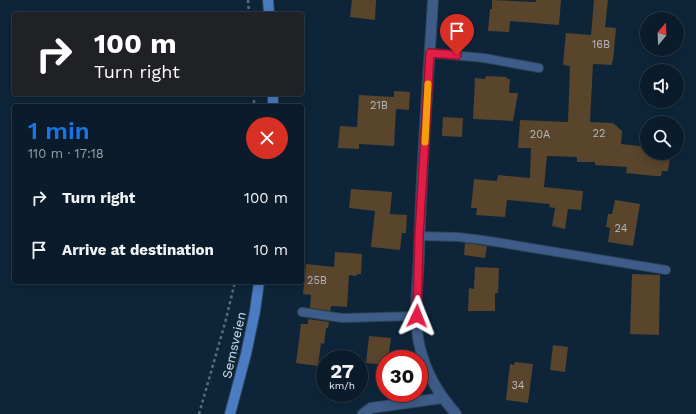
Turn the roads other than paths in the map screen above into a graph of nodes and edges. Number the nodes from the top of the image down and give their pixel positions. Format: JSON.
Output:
{"nodes":[{"id":1,"x":268,"y":0,"type":"edge"},
{"id":2,"x":433,"y":0,"type":"edge"},
{"id":3,"x":269,"y":12,"type":"edge"},
{"id":4,"x":430,"y":53,"type":"junction"},
{"id":5,"x":539,"y":68,"type":"dead end"},
{"id":6,"x":419,"y":236,"type":"junction"},
{"id":7,"x":666,"y":270,"type":"dead end"},
{"id":8,"x":259,"y":284,"type":"edge"},
{"id":9,"x":302,"y":312,"type":"dead end"},
{"id":10,"x":417,"y":316,"type":"junction"},
{"id":11,"x":442,"y":398,"type":"junction"},
{"id":12,"x":230,"y":414,"type":"edge"},
{"id":13,"x":363,"y":414,"type":"edge"},
{"id":14,"x":456,"y":414,"type":"edge"}],
"edges":[{"from":1,"to":3,"type":"main road"},
{"from":2,"to":4,"type":"street"},
{"from":4,"to":5,"type":"lane"},
{"from":4,"to":6,"type":"street"},
{"from":6,"to":7,"type":"lane"},
{"from":6,"to":10,"type":"street"},
{"from":8,"to":12,"type":"main road","name":"Semsveien"},
{"from":9,"to":10,"type":"lane"},
{"from":10,"to":11,"type":"street"},
{"from":11,"to":13,"type":"street"},
{"from":11,"to":14,"type":"street"}]}
